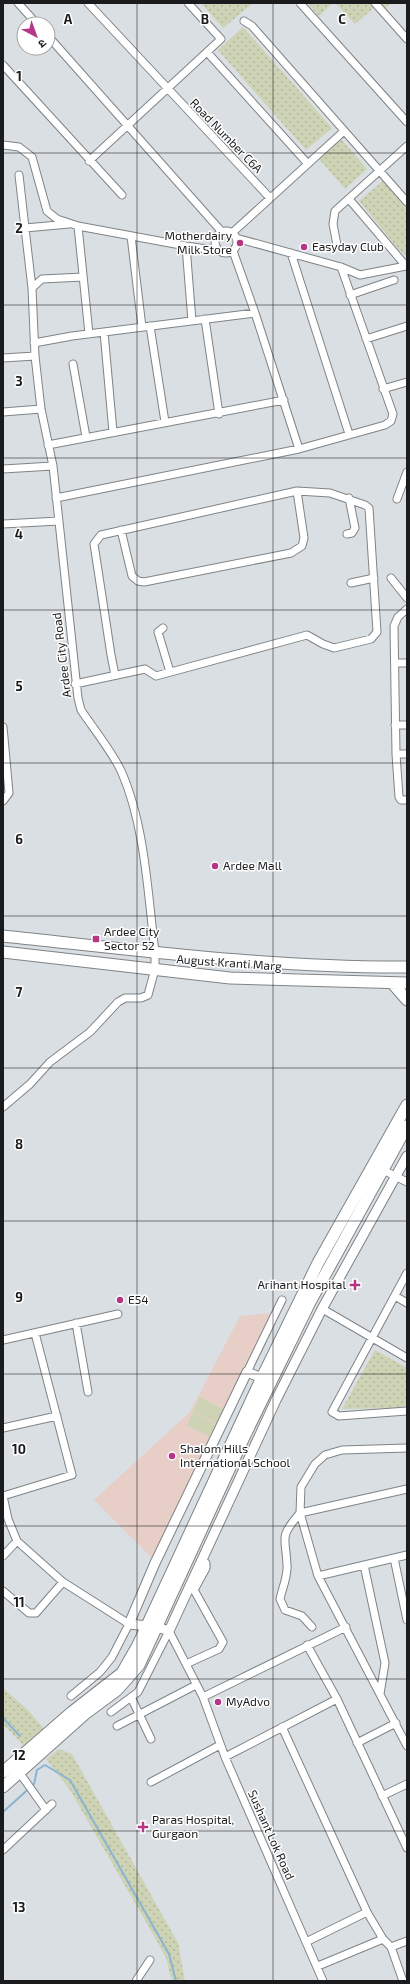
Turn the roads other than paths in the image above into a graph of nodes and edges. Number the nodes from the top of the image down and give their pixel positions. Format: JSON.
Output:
{"nodes":[{"id":1,"x":18,"y":3,"type":"edge"},
{"id":2,"x":88,"y":3,"type":"edge"},
{"id":3,"x":188,"y":3,"type":"edge"},
{"id":4,"x":300,"y":3,"type":"edge"},
{"id":5,"x":376,"y":3,"type":"edge"},
{"id":6,"x":30,"y":16,"type":"edge"},
{"id":7,"x":244,"y":21,"type":"dead end"},
{"id":8,"x":407,"y":39,"type":"edge"},
{"id":9,"x":56,"y":45,"type":"edge"},
{"id":10,"x":207,"y":52,"type":"junction"},
{"id":11,"x":3,"y":65,"type":"edge"},
{"id":12,"x":166,"y":89,"type":"junction"},
{"id":13,"x":407,"y":122,"type":"edge"},
{"id":14,"x":127,"y":125,"type":"junction"},
{"id":15,"x":344,"y":131,"type":"junction"},
{"id":16,"x":3,"y":145,"type":"edge"},
{"id":17,"x":407,"y":146,"type":"edge"},
{"id":18,"x":89,"y":160,"type":"junction"},
{"id":19,"x":308,"y":164,"type":"junction"},
{"id":20,"x":380,"y":171,"type":"junction"},
{"id":21,"x":19,"y":176,"type":"dead end"},
{"id":22,"x":122,"y":195,"type":"dead end"},
{"id":23,"x":270,"y":198,"type":"junction"},
{"id":24,"x":348,"y":199,"type":"junction"},
{"id":25,"x":407,"y":202,"type":"edge"},
{"id":26,"x":74,"y":225,"type":"junction"},
{"id":27,"x":25,"y":228,"type":"junction"},
{"id":28,"x":222,"y":232,"type":"junction"},
{"id":29,"x":131,"y":236,"type":"junction"},
{"id":30,"x":234,"y":236,"type":"junction"},
{"id":31,"x":186,"y":246,"type":"junction"},
{"id":32,"x":337,"y":246,"type":"dead end"},
{"id":33,"x":220,"y":251,"type":"junction"},
{"id":34,"x":232,"y":251,"type":"junction"},
{"id":35,"x":291,"y":253,"type":"junction"},
{"id":36,"x":341,"y":267,"type":"junction"},
{"id":37,"x":83,"y":277,"type":"junction"},
{"id":38,"x":394,"y":280,"type":"dead end"},
{"id":39,"x":32,"y":288,"type":"junction"},
{"id":40,"x":350,"y":295,"type":"junction"},
{"id":41,"x":255,"y":313,"type":"junction"},
{"id":42,"x":205,"y":319,"type":"junction"},
{"id":43,"x":192,"y":321,"type":"junction"},
{"id":44,"x":150,"y":326,"type":"junction"},
{"id":45,"x":407,"y":326,"type":"edge"},
{"id":46,"x":142,"y":327,"type":"junction"},
{"id":47,"x":104,"y":332,"type":"junction"},
{"id":48,"x":89,"y":334,"type":"junction"},
{"id":49,"x":366,"y":339,"type":"junction"},
{"id":50,"x":34,"y":343,"type":"junction"},
{"id":51,"x":35,"y":356,"type":"junction"},
{"id":52,"x":3,"y":358,"type":"edge"},
{"id":53,"x":73,"y":364,"type":"dead end"},
{"id":54,"x":407,"y":382,"type":"edge"},
{"id":55,"x":383,"y":389,"type":"junction"},
{"id":56,"x":284,"y":400,"type":"junction"},
{"id":57,"x":41,"y":409,"type":"junction"},
{"id":58,"x":3,"y":412,"type":"edge"},
{"id":59,"x":219,"y":414,"type":"junction"},
{"id":60,"x":165,"y":422,"type":"junction"},
{"id":61,"x":113,"y":432,"type":"junction"},
{"id":62,"x":349,"y":434,"type":"junction"},
{"id":63,"x":86,"y":437,"type":"junction"},
{"id":64,"x":48,"y":445,"type":"junction"},
{"id":65,"x":299,"y":449,"type":"junction"},
{"id":66,"x":53,"y":466,"type":"junction"},
{"id":67,"x":3,"y":470,"type":"edge"},
{"id":68,"x":407,"y":472,"type":"edge"},
{"id":69,"x":297,"y":491,"type":"junction"},
{"id":70,"x":56,"y":498,"type":"junction"},
{"id":71,"x":349,"y":498,"type":"junction"},
{"id":72,"x":397,"y":499,"type":"dead end"},
{"id":73,"x":59,"y":521,"type":"junction"},
{"id":74,"x":3,"y":524,"type":"edge"},
{"id":75,"x":121,"y":530,"type":"junction"},
{"id":76,"x":347,"y":534,"type":"dead end"},
{"id":77,"x":374,"y":578,"type":"junction"},
{"id":78,"x":391,"y":578,"type":"dead end"},
{"id":79,"x":351,"y":583,"type":"dead end"},
{"id":80,"x":407,"y":598,"type":"edge"},
{"id":81,"x":407,"y":609,"type":"edge"},
{"id":82,"x":163,"y":628,"type":"dead end"},
{"id":83,"x":395,"y":663,"type":"junction"},
{"id":84,"x":407,"y":663,"type":"edge"},
{"id":85,"x":170,"y":672,"type":"junction"},
{"id":86,"x":115,"y":675,"type":"junction"},
{"id":87,"x":75,"y":684,"type":"junction"},
{"id":88,"x":407,"y":724,"type":"edge"},
{"id":89,"x":395,"y":725,"type":"junction"},
{"id":90,"x":3,"y":727,"type":"edge"},
{"id":91,"x":396,"y":754,"type":"junction"},
{"id":92,"x":407,"y":754,"type":"edge"},
{"id":93,"x":407,"y":800,"type":"edge"},
{"id":94,"x":3,"y":801,"type":"edge"},
{"id":95,"x":3,"y":936,"type":"edge"},
{"id":96,"x":3,"y":952,"type":"edge"},
{"id":97,"x":155,"y":952,"type":"junction"},
{"id":98,"x":407,"y":960,"type":"edge"},
{"id":99,"x":384,"y":967,"type":"junction"},
{"id":100,"x":407,"y":967,"type":"edge"},
{"id":101,"x":155,"y":969,"type":"junction"},
{"id":102,"x":407,"y":983,"type":"edge"},
{"id":103,"x":393,"y":984,"type":"junction"},
{"id":104,"x":407,"y":1000,"type":"edge"},
{"id":105,"x":407,"y":1105,"type":"edge"},
{"id":106,"x":3,"y":1107,"type":"edge"},
{"id":107,"x":407,"y":1126,"type":"edge"},
{"id":108,"x":407,"y":1156,"type":"edge"},
{"id":109,"x":383,"y":1170,"type":"junction"},
{"id":110,"x":396,"y":1176,"type":"junction"},
{"id":111,"x":407,"y":1182,"type":"edge"},
{"id":112,"x":407,"y":1274,"type":"edge"},
{"id":113,"x":395,"y":1296,"type":"junction"},
{"id":114,"x":282,"y":1300,"type":"dead end"},
{"id":115,"x":310,"y":1302,"type":"junction"},
{"id":116,"x":407,"y":1303,"type":"edge"},
{"id":117,"x":324,"y":1310,"type":"junction"},
{"id":118,"x":118,"y":1314,"type":"dead end"},
{"id":119,"x":76,"y":1323,"type":"junction"},
{"id":120,"x":35,"y":1333,"type":"junction"},
{"id":121,"x":373,"y":1338,"type":"junction"},
{"id":122,"x":3,"y":1340,"type":"edge"},
{"id":123,"x":407,"y":1358,"type":"edge"},
{"id":124,"x":247,"y":1372,"type":"junction"},
{"id":125,"x":262,"y":1378,"type":"junction"},
{"id":126,"x":88,"y":1392,"type":"dead end"},
{"id":127,"x":407,"y":1410,"type":"edge"},
{"id":128,"x":57,"y":1416,"type":"junction"},
{"id":129,"x":3,"y":1428,"type":"edge"},
{"id":130,"x":407,"y":1448,"type":"edge"},
{"id":131,"x":407,"y":1489,"type":"edge"},
{"id":132,"x":3,"y":1496,"type":"edge"},
{"id":133,"x":300,"y":1513,"type":"junction"},
{"id":134,"x":6,"y":1519,"type":"edge"},
{"id":135,"x":17,"y":1541,"type":"junction"},
{"id":136,"x":407,"y":1555,"type":"edge"},
{"id":137,"x":3,"y":1556,"type":"edge"},
{"id":138,"x":394,"y":1558,"type":"junction"},
{"id":139,"x":202,"y":1560,"type":"junction"},
{"id":140,"x":364,"y":1565,"type":"junction"},
{"id":141,"x":318,"y":1576,"type":"junction"},
{"id":142,"x":63,"y":1582,"type":"junction"},
{"id":143,"x":3,"y":1591,"type":"edge"},
{"id":144,"x":407,"y":1620,"type":"edge"},
{"id":145,"x":130,"y":1622,"type":"junction"},
{"id":146,"x":152,"y":1627,"type":"junction"},
{"id":147,"x":312,"y":1627,"type":"dead end"},
{"id":148,"x":346,"y":1627,"type":"junction"},
{"id":149,"x":169,"y":1631,"type":"junction"},
{"id":150,"x":307,"y":1645,"type":"junction"},
{"id":151,"x":186,"y":1664,"type":"junction"},
{"id":152,"x":196,"y":1685,"type":"junction"},
{"id":153,"x":380,"y":1694,"type":"junction"},
{"id":154,"x":71,"y":1696,"type":"dead end"},
{"id":155,"x":131,"y":1697,"type":"junction"},
{"id":156,"x":203,"y":1697,"type":"junction"},
{"id":157,"x":337,"y":1699,"type":"junction"},
{"id":158,"x":111,"y":1712,"type":"dead end"},
{"id":159,"x":140,"y":1715,"type":"junction"},
{"id":160,"x":396,"y":1723,"type":"junction"},
{"id":161,"x":117,"y":1726,"type":"dead end"},
{"id":162,"x":282,"y":1727,"type":"junction"},
{"id":163,"x":151,"y":1739,"type":"dead end"},
{"id":164,"x":356,"y":1743,"type":"junction"},
{"id":165,"x":220,"y":1744,"type":"junction"},
{"id":166,"x":407,"y":1746,"type":"edge"},
{"id":167,"x":225,"y":1757,"type":"junction"},
{"id":168,"x":3,"y":1772,"type":"edge"},
{"id":169,"x":18,"y":1772,"type":"junction"},
{"id":170,"x":151,"y":1782,"type":"dead end"},
{"id":171,"x":407,"y":1784,"type":"edge"},
{"id":172,"x":3,"y":1787,"type":"edge"},
{"id":173,"x":382,"y":1796,"type":"junction"},
{"id":174,"x":52,"y":1804,"type":"dead end"},
{"id":175,"x":46,"y":1810,"type":"junction"},
{"id":176,"x":407,"y":1848,"type":"edge"},
{"id":177,"x":3,"y":1850,"type":"edge"},
{"id":178,"x":367,"y":1912,"type":"junction"},
{"id":179,"x":383,"y":1939,"type":"junction"},
{"id":180,"x":407,"y":1941,"type":"edge"},
{"id":181,"x":306,"y":1942,"type":"junction"},
{"id":182,"x":391,"y":1947,"type":"junction"},
{"id":183,"x":150,"y":1960,"type":"dead end"},
{"id":184,"x":318,"y":1966,"type":"junction"},
{"id":185,"x":136,"y":1981,"type":"edge"},
{"id":186,"x":323,"y":1981,"type":"edge"},
{"id":187,"x":403,"y":1981,"type":"edge"}],
"edges":[{"from":1,"to":6,"type":"street"},
{"from":2,"to":12,"type":"street","name":"Road Number C6A"},
{"from":3,"to":10,"type":"street"},
{"from":4,"to":13,"type":"street"},
{"from":5,"to":8,"type":"street"},
{"from":7,"to":15,"type":"street"},
{"from":9,"to":14,"type":"street"},
{"from":10,"to":12,"type":"street"},
{"from":10,"to":19,"type":"street"},
{"from":11,"to":18,"type":"street"},
{"from":12,"to":14,"type":"street"},
{"from":12,"to":23,"type":"street","name":"Road Number C6A"},
{"from":14,"to":18,"type":"street"},
{"from":14,"to":28,"type":"street"},
{"from":15,"to":19,"type":"street"},
{"from":15,"to":20,"type":"street"},
{"from":16,"to":26,"type":"street"},
{"from":17,"to":20,"type":"street"},
{"from":18,"to":22,"type":"street"},
{"from":19,"to":23,"type":"street"},
{"from":20,"to":24,"type":"street"},
{"from":20,"to":25,"type":"street"},
{"from":21,"to":27,"type":"street","name":"Ardee City Road"},
{"from":23,"to":30,"type":"street"},
{"from":24,"to":32,"type":"street"},
{"from":24,"to":36,"type":"street"},
{"from":26,"to":27,"type":"street"},
{"from":26,"to":29,"type":"street"},
{"from":26,"to":37,"type":"street"},
{"from":27,"to":39,"type":"street","name":"Ardee City Road"},
{"from":28,"to":30,"type":"street"},
{"from":28,"to":33,"type":"street"},
{"from":29,"to":31,"type":"street"},
{"from":29,"to":46,"type":"street"},
{"from":30,"to":34,"type":"street"},
{"from":30,"to":35,"type":"street"},
{"from":31,"to":33,"type":"street"},
{"from":31,"to":43,"type":"street"},
{"from":33,"to":34,"type":"street"},
{"from":34,"to":41,"type":"street"},
{"from":35,"to":36,"type":"street"},
{"from":35,"to":62,"type":"street"},
{"from":36,"to":40,"type":"street"},
{"from":37,"to":39,"type":"street"},
{"from":37,"to":48,"type":"street"},
{"from":38,"to":40,"type":"street"},
{"from":39,"to":50,"type":"street","name":"Ardee City Road"},
{"from":40,"to":49,"type":"street"},
{"from":41,"to":42,"type":"street"},
{"from":41,"to":56,"type":"street"},
{"from":42,"to":43,"type":"street"},
{"from":42,"to":59,"type":"street"},
{"from":43,"to":44,"type":"street"},
{"from":44,"to":46,"type":"street"},
{"from":44,"to":60,"type":"street"},
{"from":45,"to":49,"type":"street"},
{"from":46,"to":47,"type":"street"},
{"from":47,"to":48,"type":"street"},
{"from":47,"to":61,"type":"street"},
{"from":48,"to":50,"type":"street"},
{"from":49,"to":55,"type":"street"},
{"from":50,"to":51,"type":"street","name":"Ardee City Road"},
{"from":51,"to":52,"type":"street"},
{"from":51,"to":57,"type":"street","name":"Ardee City Road"},
{"from":53,"to":63,"type":"street"},
{"from":54,"to":55,"type":"street"},
{"from":55,"to":62,"type":"street"},
{"from":56,"to":59,"type":"street"},
{"from":56,"to":65,"type":"street"},
{"from":57,"to":58,"type":"street"},
{"from":57,"to":64,"type":"street","name":"Ardee City Road"},
{"from":59,"to":60,"type":"street"},
{"from":60,"to":61,"type":"street"},
{"from":61,"to":63,"type":"street"},
{"from":62,"to":65,"type":"street"},
{"from":63,"to":64,"type":"street"},
{"from":64,"to":66,"type":"street","name":"Ardee City Road"},
{"from":65,"to":70,"type":"street"},
{"from":66,"to":67,"type":"street"},
{"from":66,"to":70,"type":"street","name":"Ardee City Road"},
{"from":68,"to":72,"type":"street"},
{"from":69,"to":71,"type":"street"},
{"from":69,"to":75,"type":"street"},
{"from":69,"to":75,"type":"street"},
{"from":70,"to":73,"type":"street","name":"Ardee City Road"},
{"from":71,"to":76,"type":"street"},
{"from":71,"to":77,"type":"street"},
{"from":73,"to":74,"type":"street"},
{"from":73,"to":87,"type":"street","name":"Ardee City Road"},
{"from":75,"to":86,"type":"street"},
{"from":77,"to":79,"type":"street"},
{"from":77,"to":85,"type":"street"},
{"from":78,"to":80,"type":"street"},
{"from":81,"to":83,"type":"street"},
{"from":82,"to":85,"type":"street"},
{"from":83,"to":84,"type":"street"},
{"from":83,"to":89,"type":"street"},
{"from":85,"to":86,"type":"street"},
{"from":86,"to":87,"type":"street"},
{"from":87,"to":97,"type":"street","name":"Ardee City Road"},
{"from":88,"to":89,"type":"street"},
{"from":89,"to":91,"type":"street"},
{"from":90,"to":94,"type":"street"},
{"from":91,"to":92,"type":"street"},
{"from":91,"to":93,"type":"street"},
{"from":95,"to":97,"type":"main road","name":"August Kranti Marg"},
{"from":96,"to":101,"type":"main road","name":"August Kranti Marg"},
{"from":97,"to":99,"type":"main road","name":"August Kranti Marg"},
{"from":97,"to":101,"type":"street","name":"Ardee City Road"},
{"from":98,"to":99,"type":"main road"},
{"from":99,"to":100,"type":"main road","name":"August Kranti Marg"},
{"from":101,"to":103,"type":"main road","name":"August Kranti Marg"},
{"from":101,"to":106,"type":"street","name":"Ardee City Road"},
{"from":102,"to":103,"type":"main road","name":"August Kranti Marg"},
{"from":103,"to":104,"type":"main road"},
{"from":105,"to":125,"type":"main road"},
{"from":107,"to":109,"type":"main road"},
{"from":108,"to":110,"type":"street"},
{"from":109,"to":110,"type":"street"},
{"from":109,"to":115,"type":"main road"},
{"from":110,"to":111,"type":"street"},
{"from":110,"to":117,"type":"street"},
{"from":112,"to":113,"type":"street"},
{"from":113,"to":116,"type":"street"},
{"from":113,"to":121,"type":"street"},
{"from":114,"to":124,"type":"street"},
{"from":115,"to":117,"type":"street"},
{"from":115,"to":146,"type":"main road"},
{"from":117,"to":121,"type":"street"},
{"from":117,"to":139,"type":"street"},
{"from":118,"to":119,"type":"street"},
{"from":119,"to":120,"type":"street"},
{"from":119,"to":126,"type":"street"},
{"from":120,"to":122,"type":"street"},
{"from":120,"to":128,"type":"street"},
{"from":121,"to":123,"type":"street"},
{"from":121,"to":127,"type":"street"},
{"from":124,"to":125,"type":"street"},
{"from":124,"to":145,"type":"street"},
{"from":125,"to":146,"type":"main road"},
{"from":128,"to":129,"type":"street"},
{"from":128,"to":132,"type":"street"},
{"from":130,"to":133,"type":"street"},
{"from":131,"to":133,"type":"street"},
{"from":132,"to":134,"type":"street"},
{"from":133,"to":141,"type":"street"},
{"from":133,"to":147,"type":"street"},
{"from":134,"to":135,"type":"street"},
{"from":135,"to":137,"type":"street"},
{"from":135,"to":142,"type":"street"},
{"from":136,"to":138,"type":"street"},
{"from":138,"to":140,"type":"street"},
{"from":138,"to":144,"type":"street"},
{"from":139,"to":149,"type":"street"},
{"from":139,"to":151,"type":"street"},
{"from":140,"to":141,"type":"street"},
{"from":140,"to":153,"type":"street"},
{"from":141,"to":148,"type":"street"},
{"from":142,"to":143,"type":"street"},
{"from":142,"to":145,"type":"street"},
{"from":145,"to":146,"type":"street"},
{"from":145,"to":154,"type":"street"},
{"from":146,"to":149,"type":"street"},
{"from":146,"to":168,"type":"main road"},
{"from":146,"to":169,"type":"main road"},
{"from":148,"to":150,"type":"street"},
{"from":148,"to":153,"type":"street"},
{"from":149,"to":151,"type":"street","name":"Sushant Lok Road"},
{"from":149,"to":155,"type":"street"},
{"from":150,"to":156,"type":"street"},
{"from":150,"to":157,"type":"street"},
{"from":151,"to":152,"type":"street","name":"Sushant Lok Road"},
{"from":152,"to":156,"type":"street","name":"Sushant Lok Road"},
{"from":152,"to":159,"type":"street"},
{"from":153,"to":160,"type":"street"},
{"from":155,"to":158,"type":"street"},
{"from":155,"to":159,"type":"street"},
{"from":156,"to":165,"type":"street","name":"Sushant Lok Road"},
{"from":157,"to":162,"type":"street"},
{"from":157,"to":164,"type":"street"},
{"from":159,"to":161,"type":"street"},
{"from":159,"to":163,"type":"street"},
{"from":160,"to":164,"type":"street"},
{"from":160,"to":166,"type":"street"},
{"from":162,"to":167,"type":"street"},
{"from":162,"to":178,"type":"street"},
{"from":164,"to":173,"type":"street"},
{"from":165,"to":167,"type":"street","name":"Sushant Lok Road"},
{"from":165,"to":170,"type":"street"},
{"from":167,"to":181,"type":"street","name":"Sushant Lok Road"},
{"from":169,"to":172,"type":"main road"},
{"from":169,"to":175,"type":"street"},
{"from":171,"to":173,"type":"street"},
{"from":173,"to":176,"type":"street"},
{"from":174,"to":175,"type":"street"},
{"from":175,"to":177,"type":"street"},
{"from":178,"to":179,"type":"street"},
{"from":178,"to":181,"type":"street"},
{"from":179,"to":182,"type":"street"},
{"from":179,"to":184,"type":"street"},
{"from":180,"to":182,"type":"street"},
{"from":181,"to":184,"type":"street","name":"Sushant Lok Road"},
{"from":182,"to":187,"type":"street"},
{"from":183,"to":185,"type":"street"},
{"from":184,"to":186,"type":"street","name":"Sushant Lok Road"}]}
